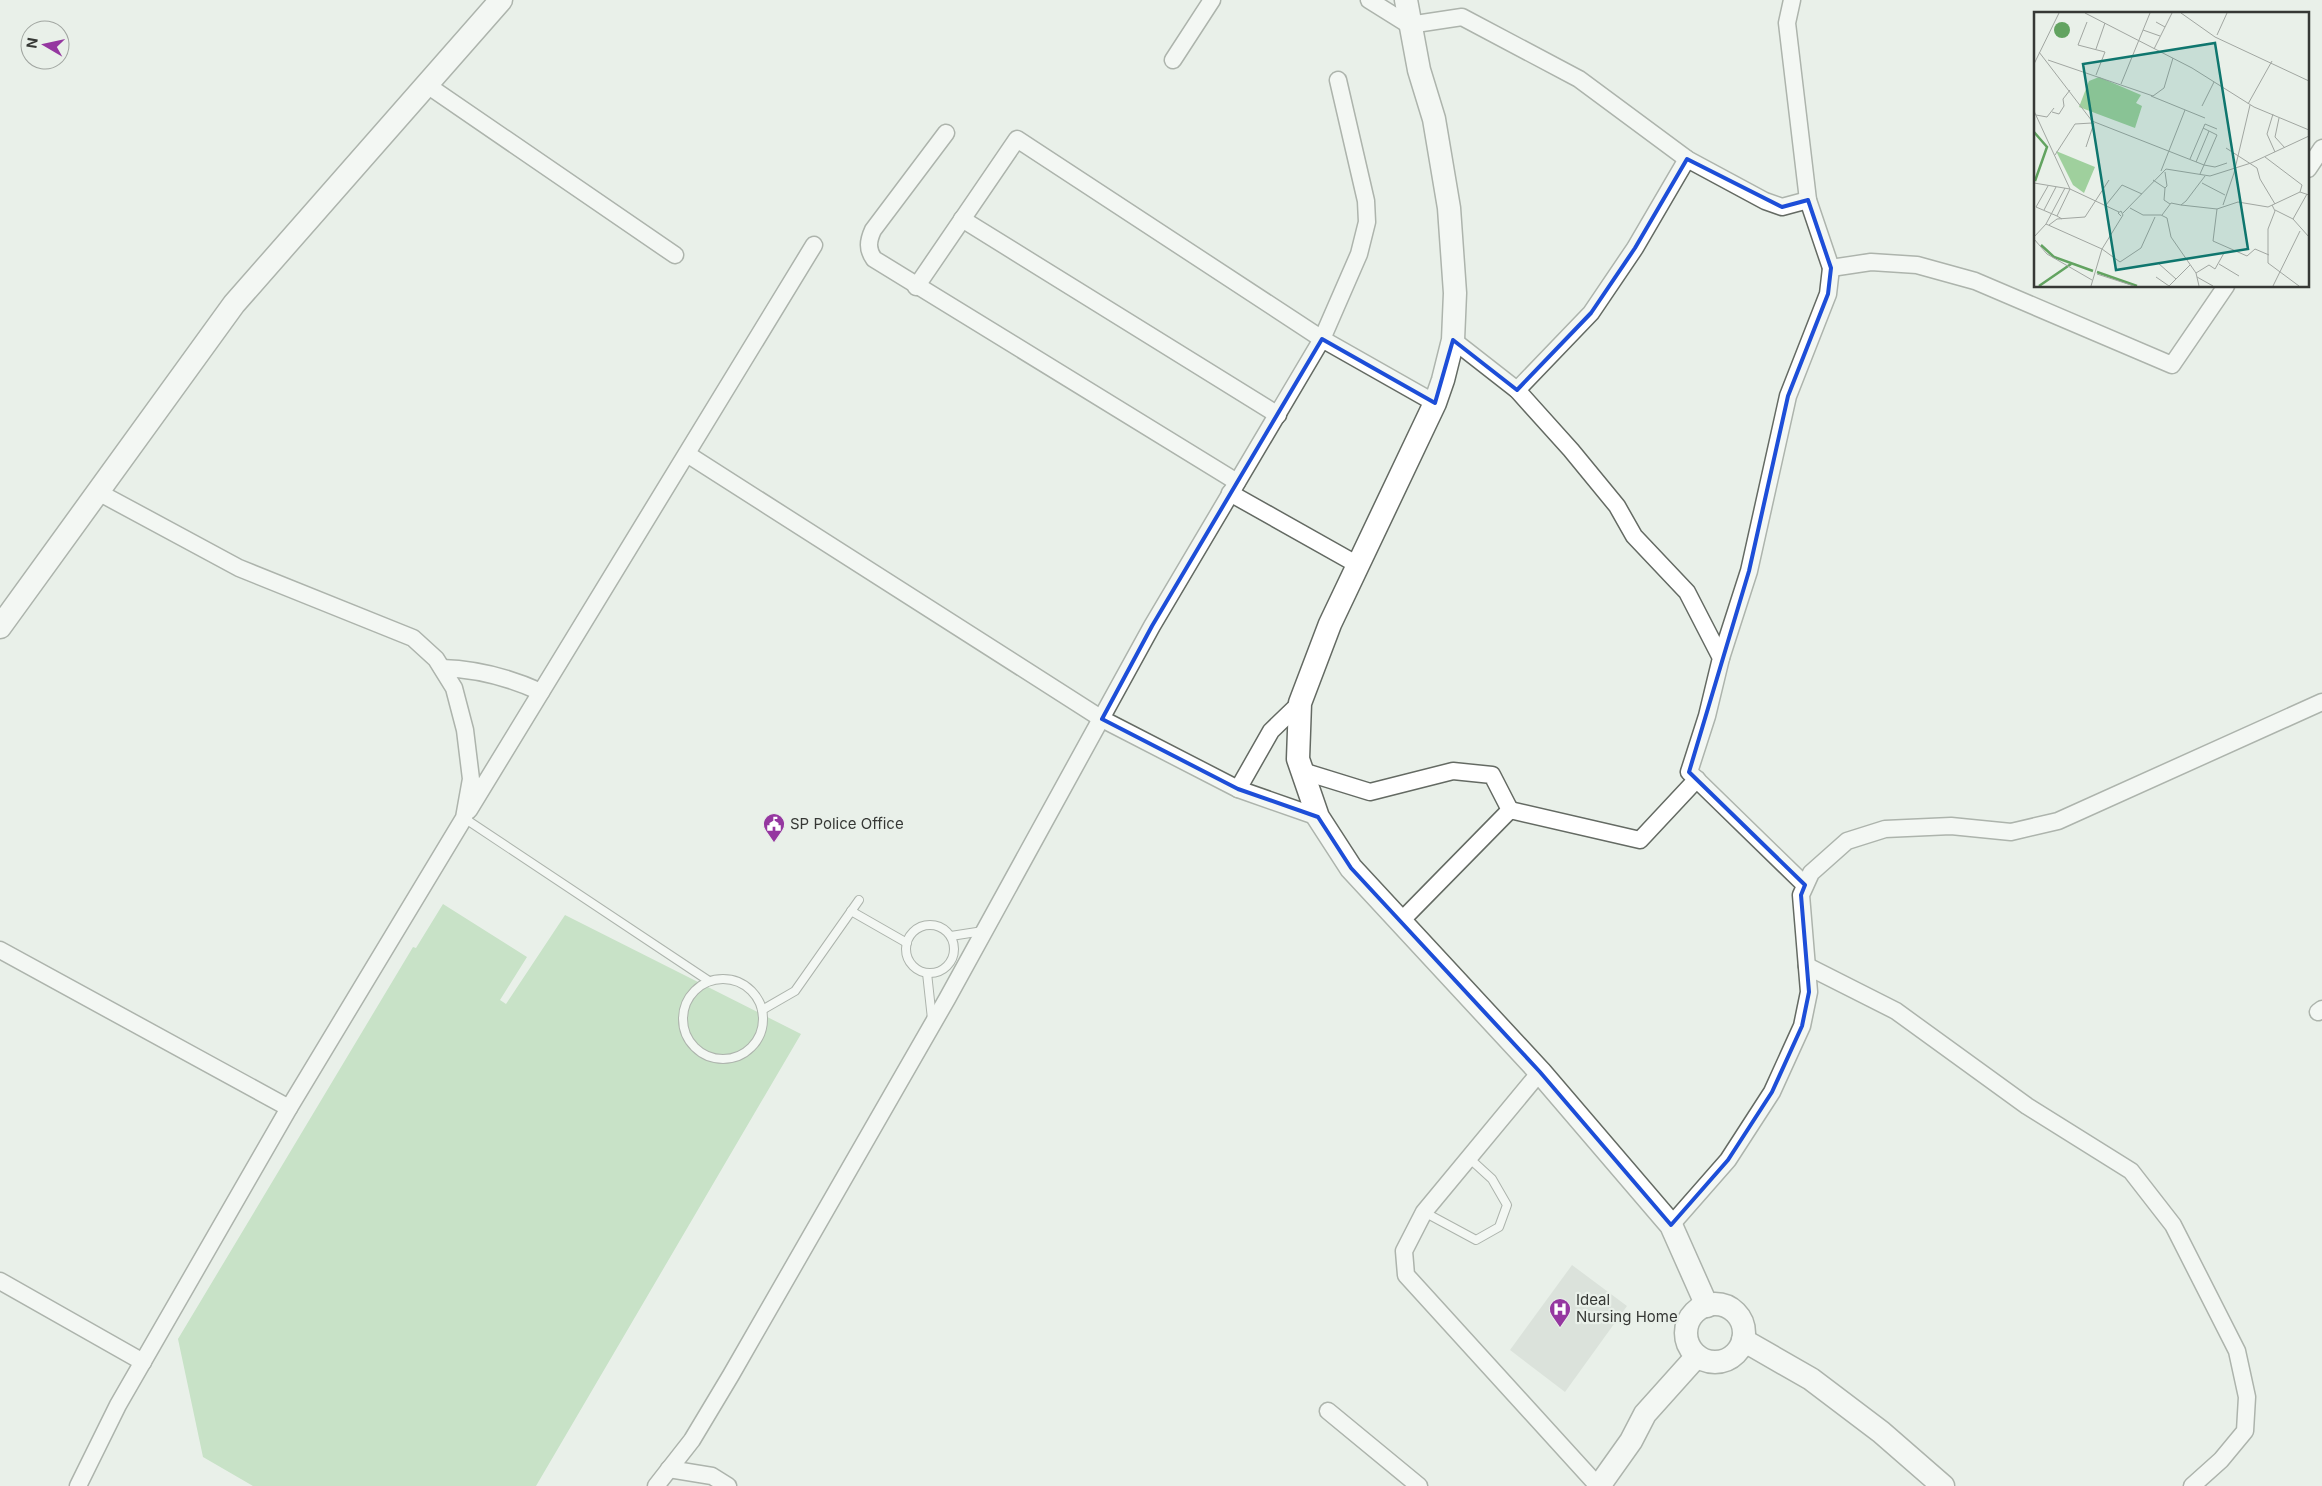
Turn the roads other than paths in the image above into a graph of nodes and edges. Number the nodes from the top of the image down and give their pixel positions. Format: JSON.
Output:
{"nodes":[{"id":1,"x":501,"y":0,"type":"edge"},
{"id":2,"x":1212,"y":0,"type":"edge"},
{"id":3,"x":1369,"y":0,"type":"edge"},
{"id":4,"x":1406,"y":0,"type":"edge"},
{"id":5,"x":1792,"y":0,"type":"edge"},
{"id":6,"x":1409,"y":25,"type":"junction"},
{"id":7,"x":1172,"y":60,"type":"dead end"},
{"id":8,"x":1338,"y":80,"type":"dead end"},
{"id":9,"x":426,"y":85,"type":"junction"},
{"id":10,"x":946,"y":133,"type":"dead end"},
{"id":11,"x":2322,"y":148,"type":"edge"},
{"id":12,"x":1687,"y":159,"type":"junction"},
{"id":13,"x":2310,"y":166,"type":"edge"},
{"id":14,"x":1808,"y":200,"type":"junction"},
{"id":15,"x":962,"y":219,"type":"junction"},
{"id":16,"x":814,"y":245,"type":"dead end"},
{"id":17,"x":675,"y":255,"type":"dead end"},
{"id":18,"x":1831,"y":268,"type":"junction"},
{"id":19,"x":916,"y":287,"type":"junction"},
{"id":20,"x":2225,"y":288,"type":"edge"},
{"id":21,"x":1322,"y":339,"type":"junction"},
{"id":22,"x":1453,"y":340,"type":"junction"},
{"id":23,"x":1517,"y":390,"type":"junction"},
{"id":24,"x":1435,"y":403,"type":"junction"},
{"id":25,"x":1278,"y":415,"type":"junction"},
{"id":26,"x":687,"y":454,"type":"junction"},
{"id":27,"x":1234,"y":488,"type":"junction"},
{"id":28,"x":98,"y":492,"type":"junction"},
{"id":29,"x":1358,"y":565,"type":"junction"},
{"id":30,"x":0,"y":628,"type":"edge"},
{"id":31,"x":1721,"y":658,"type":"junction"},
{"id":32,"x":442,"y":668,"type":"junction"},
{"id":33,"x":541,"y":692,"type":"junction"},
{"id":34,"x":2322,"y":702,"type":"edge"},
{"id":35,"x":1300,"y":703,"type":"junction"},
{"id":36,"x":1102,"y":720,"type":"junction"},
{"id":37,"x":1302,"y":772,"type":"junction"},
{"id":38,"x":1697,"y":779,"type":"junction"},
{"id":39,"x":1238,"y":789,"type":"junction"},
{"id":40,"x":1510,"y":810,"type":"junction"},
{"id":41,"x":1318,"y":817,"type":"junction"},
{"id":42,"x":464,"y":818,"type":"junction"},
{"id":43,"x":1805,"y":885,"type":"junction"},
{"id":44,"x":859,"y":900,"type":"dead end"},
{"id":45,"x":851,"y":911,"type":"junction"},
{"id":46,"x":1401,"y":921,"type":"junction"},
{"id":47,"x":985,"y":930,"type":"junction"},
{"id":48,"x":951,"y":936,"type":"junction"},
{"id":49,"x":907,"y":943,"type":"junction"},
{"id":50,"x":0,"y":950,"type":"edge"},
{"id":51,"x":1807,"y":966,"type":"junction"},
{"id":52,"x":927,"y":973,"type":"junction"},
{"id":53,"x":709,"y":981,"type":"junction"},
{"id":54,"x":762,"y":1010,"type":"junction"},
{"id":55,"x":933,"y":1023,"type":"junction"},
{"id":56,"x":1540,"y":1072,"type":"junction"},
{"id":57,"x":288,"y":1108,"type":"junction"},
{"id":58,"x":1469,"y":1158,"type":"junction"},
{"id":59,"x":1424,"y":1212,"type":"junction"},
{"id":60,"x":1671,"y":1225,"type":"junction"},
{"id":61,"x":0,"y":1281,"type":"edge"},
{"id":62,"x":1707,"y":1306,"type":"junction"},
{"id":63,"x":1743,"y":1340,"type":"junction"},
{"id":64,"x":1697,"y":1356,"type":"junction"},
{"id":65,"x":143,"y":1362,"type":"junction"},
{"id":66,"x":1328,"y":1411,"type":"dead end"},
{"id":67,"x":663,"y":1480,"type":"edge"},
{"id":68,"x":78,"y":1486,"type":"edge"},
{"id":69,"x":728,"y":1486,"type":"edge"},
{"id":70,"x":1419,"y":1486,"type":"edge"},
{"id":71,"x":1598,"y":1486,"type":"edge"},
{"id":72,"x":1943,"y":1486,"type":"edge"},
{"id":73,"x":2192,"y":1486,"type":"edge"}],
"edges":[{"from":1,"to":9,"type":"main road"},
{"from":2,"to":7,"type":"street"},
{"from":3,"to":6,"type":"street"},
{"from":4,"to":6,"type":"main road"},
{"from":5,"to":14,"type":"street"},
{"from":6,"to":12,"type":"street"},
{"from":6,"to":22,"type":"main road"},
{"from":8,"to":21,"type":"street"},
{"from":9,"to":17,"type":"street"},
{"from":9,"to":28,"type":"main road"},
{"from":10,"to":19,"type":"street"},
{"from":11,"to":13,"type":"street"},
{"from":12,"to":14,"type":"street"},
{"from":12,"to":23,"type":"street"},
{"from":14,"to":18,"type":"street"},
{"from":15,"to":19,"type":"street"},
{"from":15,"to":21,"type":"street"},
{"from":15,"to":25,"type":"street"},
{"from":16,"to":26,"type":"street"},
{"from":18,"to":20,"type":"street"},
{"from":18,"to":31,"type":"street"},
{"from":19,"to":27,"type":"street"},
{"from":21,"to":24,"type":"street"},
{"from":21,"to":25,"type":"street"},
{"from":22,"to":23,"type":"street"},
{"from":22,"to":24,"type":"main road"},
{"from":23,"to":31,"type":"street"},
{"from":24,"to":29,"type":"main road"},
{"from":25,"to":27,"type":"street"},
{"from":26,"to":33,"type":"street"},
{"from":26,"to":36,"type":"street"},
{"from":27,"to":29,"type":"street"},
{"from":27,"to":36,"type":"street"},
{"from":28,"to":30,"type":"main road"},
{"from":28,"to":32,"type":"street"},
{"from":29,"to":35,"type":"main road"},
{"from":31,"to":38,"type":"street"},
{"from":32,"to":33,"type":"street"},
{"from":32,"to":42,"type":"street"},
{"from":33,"to":42,"type":"street"},
{"from":34,"to":43,"type":"street"},
{"from":35,"to":37,"type":"main road"},
{"from":35,"to":39,"type":"street"},
{"from":36,"to":39,"type":"street"},
{"from":36,"to":47,"type":"street"},
{"from":37,"to":40,"type":"street"},
{"from":37,"to":41,"type":"main road"},
{"from":38,"to":40,"type":"street"},
{"from":38,"to":43,"type":"street"},
{"from":39,"to":41,"type":"street"},
{"from":40,"to":46,"type":"street"},
{"from":41,"to":46,"type":"main road"},
{"from":42,"to":53,"type":"lane"},
{"from":42,"to":57,"type":"street"},
{"from":43,"to":51,"type":"street"},
{"from":44,"to":45,"type":"lane"},
{"from":45,"to":49,"type":"lane"},
{"from":45,"to":54,"type":"lane"},
{"from":46,"to":56,"type":"main road"},
{"from":47,"to":48,"type":"lane"},
{"from":47,"to":55,"type":"street"},
{"from":48,"to":49,"type":"lane"},
{"from":48,"to":52,"type":"lane"},
{"from":49,"to":52,"type":"lane"},
{"from":50,"to":57,"type":"street"},
{"from":51,"to":60,"type":"street"},
{"from":51,"to":73,"type":"street"},
{"from":52,"to":55,"type":"lane"},
{"from":53,"to":54,"type":"lane"},
{"from":53,"to":54,"type":"lane"},
{"from":55,"to":67,"type":"street"},
{"from":56,"to":58,"type":"street"},
{"from":56,"to":60,"type":"main road"},
{"from":57,"to":65,"type":"street"},
{"from":58,"to":59,"type":"street"},
{"from":58,"to":59,"type":"lane"},
{"from":59,"to":71,"type":"street"},
{"from":60,"to":62,"type":"main road"},
{"from":61,"to":65,"type":"street"},
{"from":62,"to":63,"type":"main road"},
{"from":62,"to":64,"type":"main road"},
{"from":63,"to":64,"type":"main road"},
{"from":63,"to":72,"type":"main road"},
{"from":64,"to":71,"type":"main road"},
{"from":65,"to":68,"type":"street"},
{"from":66,"to":70,"type":"street"},
{"from":67,"to":69,"type":"street"}]}
